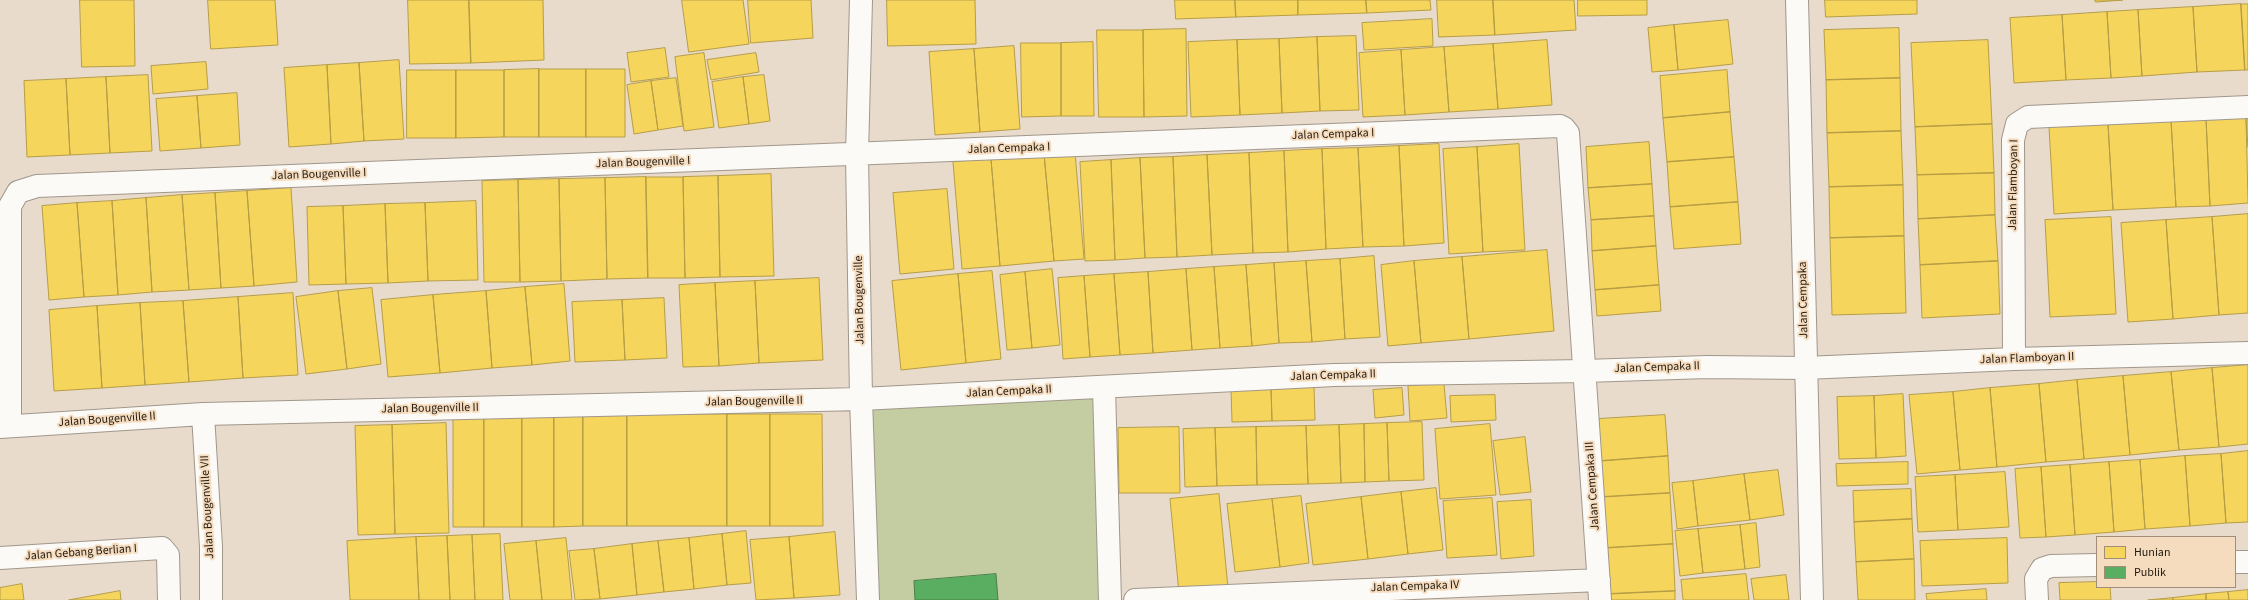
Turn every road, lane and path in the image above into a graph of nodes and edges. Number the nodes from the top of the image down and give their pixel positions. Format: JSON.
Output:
{"nodes":[{"id":1,"x":861,"y":0,"type":"edge"},
{"id":2,"x":1796,"y":0,"type":"edge"},
{"id":3,"x":2248,"y":108,"type":"edge"},
{"id":4,"x":857,"y":155,"type":"junction"},
{"id":5,"x":2248,"y":353,"type":"edge"},
{"id":6,"x":2014,"y":359,"type":"junction"},
{"id":7,"x":1805,"y":368,"type":"junction"},
{"id":8,"x":1585,"y":371,"type":"junction"},
{"id":9,"x":1104,"y":388,"type":"junction"},
{"id":10,"x":861,"y":399,"type":"junction"},
{"id":11,"x":203,"y":414,"type":"junction"},
{"id":12,"x":5,"y":427,"type":"edge"},
{"id":13,"x":0,"y":558,"type":"edge"},
{"id":14,"x":2236,"y":562,"type":"edge"},
{"id":15,"x":2248,"y":562,"type":"edge"},
{"id":16,"x":2096,"y":565,"type":"edge"},
{"id":17,"x":1600,"y":590,"type":"edge"},
{"id":18,"x":169,"y":600,"type":"edge"},
{"id":19,"x":211,"y":600,"type":"edge"},
{"id":20,"x":868,"y":600,"type":"edge"},
{"id":21,"x":1110,"y":600,"type":"edge"},
{"id":22,"x":1135,"y":600,"type":"edge"},
{"id":23,"x":1812,"y":600,"type":"edge"},
{"id":24,"x":2037,"y":600,"type":"edge"}],
"edges":[{"from":1,"to":4,"type":"street","name":"Jalan Bougenville"},
{"from":2,"to":7,"type":"street","name":"Jalan Cempaka"},
{"from":3,"to":6,"type":"street","name":"Jalan Flamboyan I"},
{"from":4,"to":8,"type":"street","name":"Jalan Cempaka I"},
{"from":4,"to":10,"type":"street","name":"Jalan Bougenville"},
{"from":4,"to":12,"type":"street","name":"Jalan Bougenville I"},
{"from":5,"to":6,"type":"street","name":"Jalan Flamboyan II"},
{"from":6,"to":7,"type":"street","name":"Jalan Flamboyan II"},
{"from":7,"to":8,"type":"street","name":"Jalan Cempaka II"},
{"from":7,"to":23,"type":"street","name":"Jalan Cempaka"},
{"from":8,"to":9,"type":"street","name":"Jalan Cempaka II"},
{"from":8,"to":17,"type":"street","name":"Jalan Cempaka III"},
{"from":9,"to":10,"type":"street","name":"Jalan Cempaka II"},
{"from":9,"to":21,"type":"street"},
{"from":10,"to":11,"type":"street","name":"Jalan Bougenville II"},
{"from":10,"to":20,"type":"street","name":"Jalan Bougenville"},
{"from":11,"to":12,"type":"street","name":"Jalan Bougenville II"},
{"from":11,"to":19,"type":"street","name":"Jalan Bougenville VII"},
{"from":13,"to":18,"type":"street","name":"Jalan Gebang Berlian I"},
{"from":14,"to":15,"type":"street"},
{"from":16,"to":24,"type":"street"},
{"from":17,"to":22,"type":"street","name":"Jalan Cempaka IV"}]}
